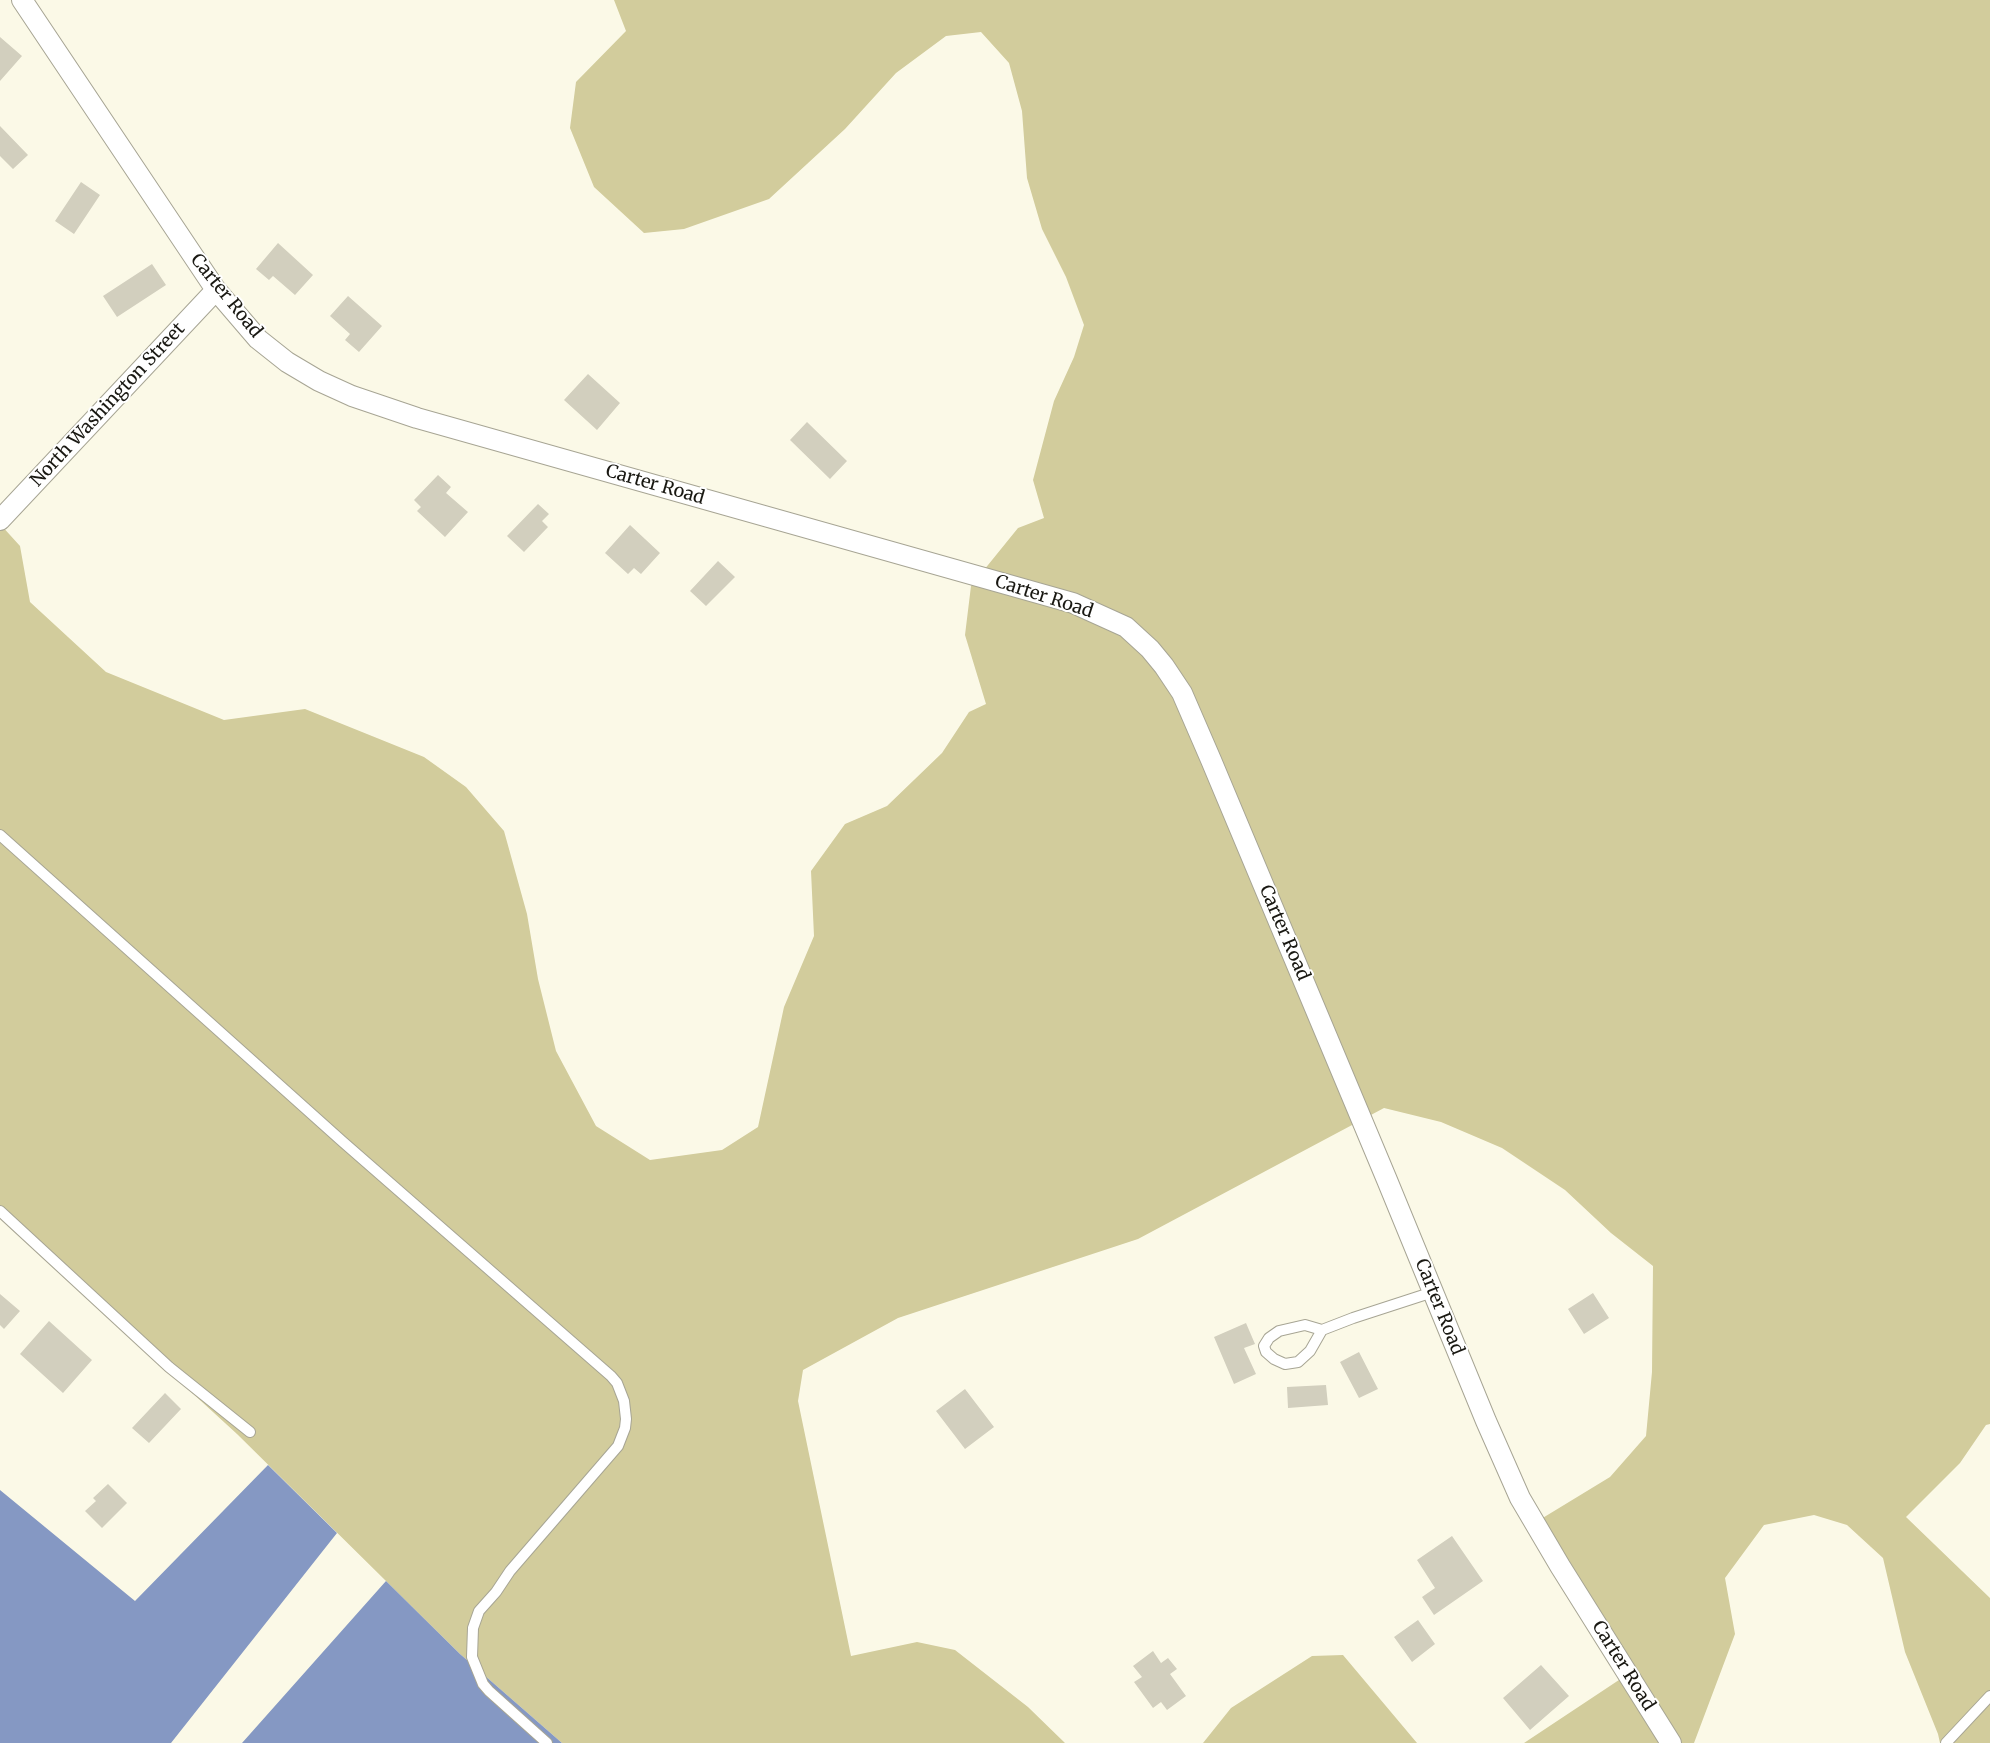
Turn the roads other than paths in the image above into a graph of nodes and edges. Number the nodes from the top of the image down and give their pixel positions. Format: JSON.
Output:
{"nodes":[{"id":1,"x":22,"y":0,"type":"edge"},
{"id":2,"x":216,"y":290,"type":"junction"},
{"id":3,"x":0,"y":520,"type":"edge"},
{"id":4,"x":0,"y":835,"type":"edge"},
{"id":5,"x":0,"y":1211,"type":"edge"},
{"id":6,"x":1433,"y":1292,"type":"junction"},
{"id":7,"x":1322,"y":1330,"type":"junction"},
{"id":8,"x":250,"y":1432,"type":"dead end"},
{"id":9,"x":1990,"y":1696,"type":"edge"},
{"id":10,"x":547,"y":1743,"type":"edge"},
{"id":11,"x":1671,"y":1743,"type":"edge"},
{"id":12,"x":1946,"y":1743,"type":"edge"}],
"edges":[{"from":1,"to":2,"type":"street","name":"Carter Road"},
{"from":2,"to":3,"type":"street","name":"North Washington Street"},
{"from":2,"to":6,"type":"street","name":"Carter Road"},
{"from":4,"to":10,"type":"lane"},
{"from":5,"to":8,"type":"lane"},
{"from":6,"to":7,"type":"lane"},
{"from":6,"to":11,"type":"street","name":"Carter Road"},
{"from":7,"to":7,"type":"lane"},
{"from":9,"to":12,"type":"lane"}]}
